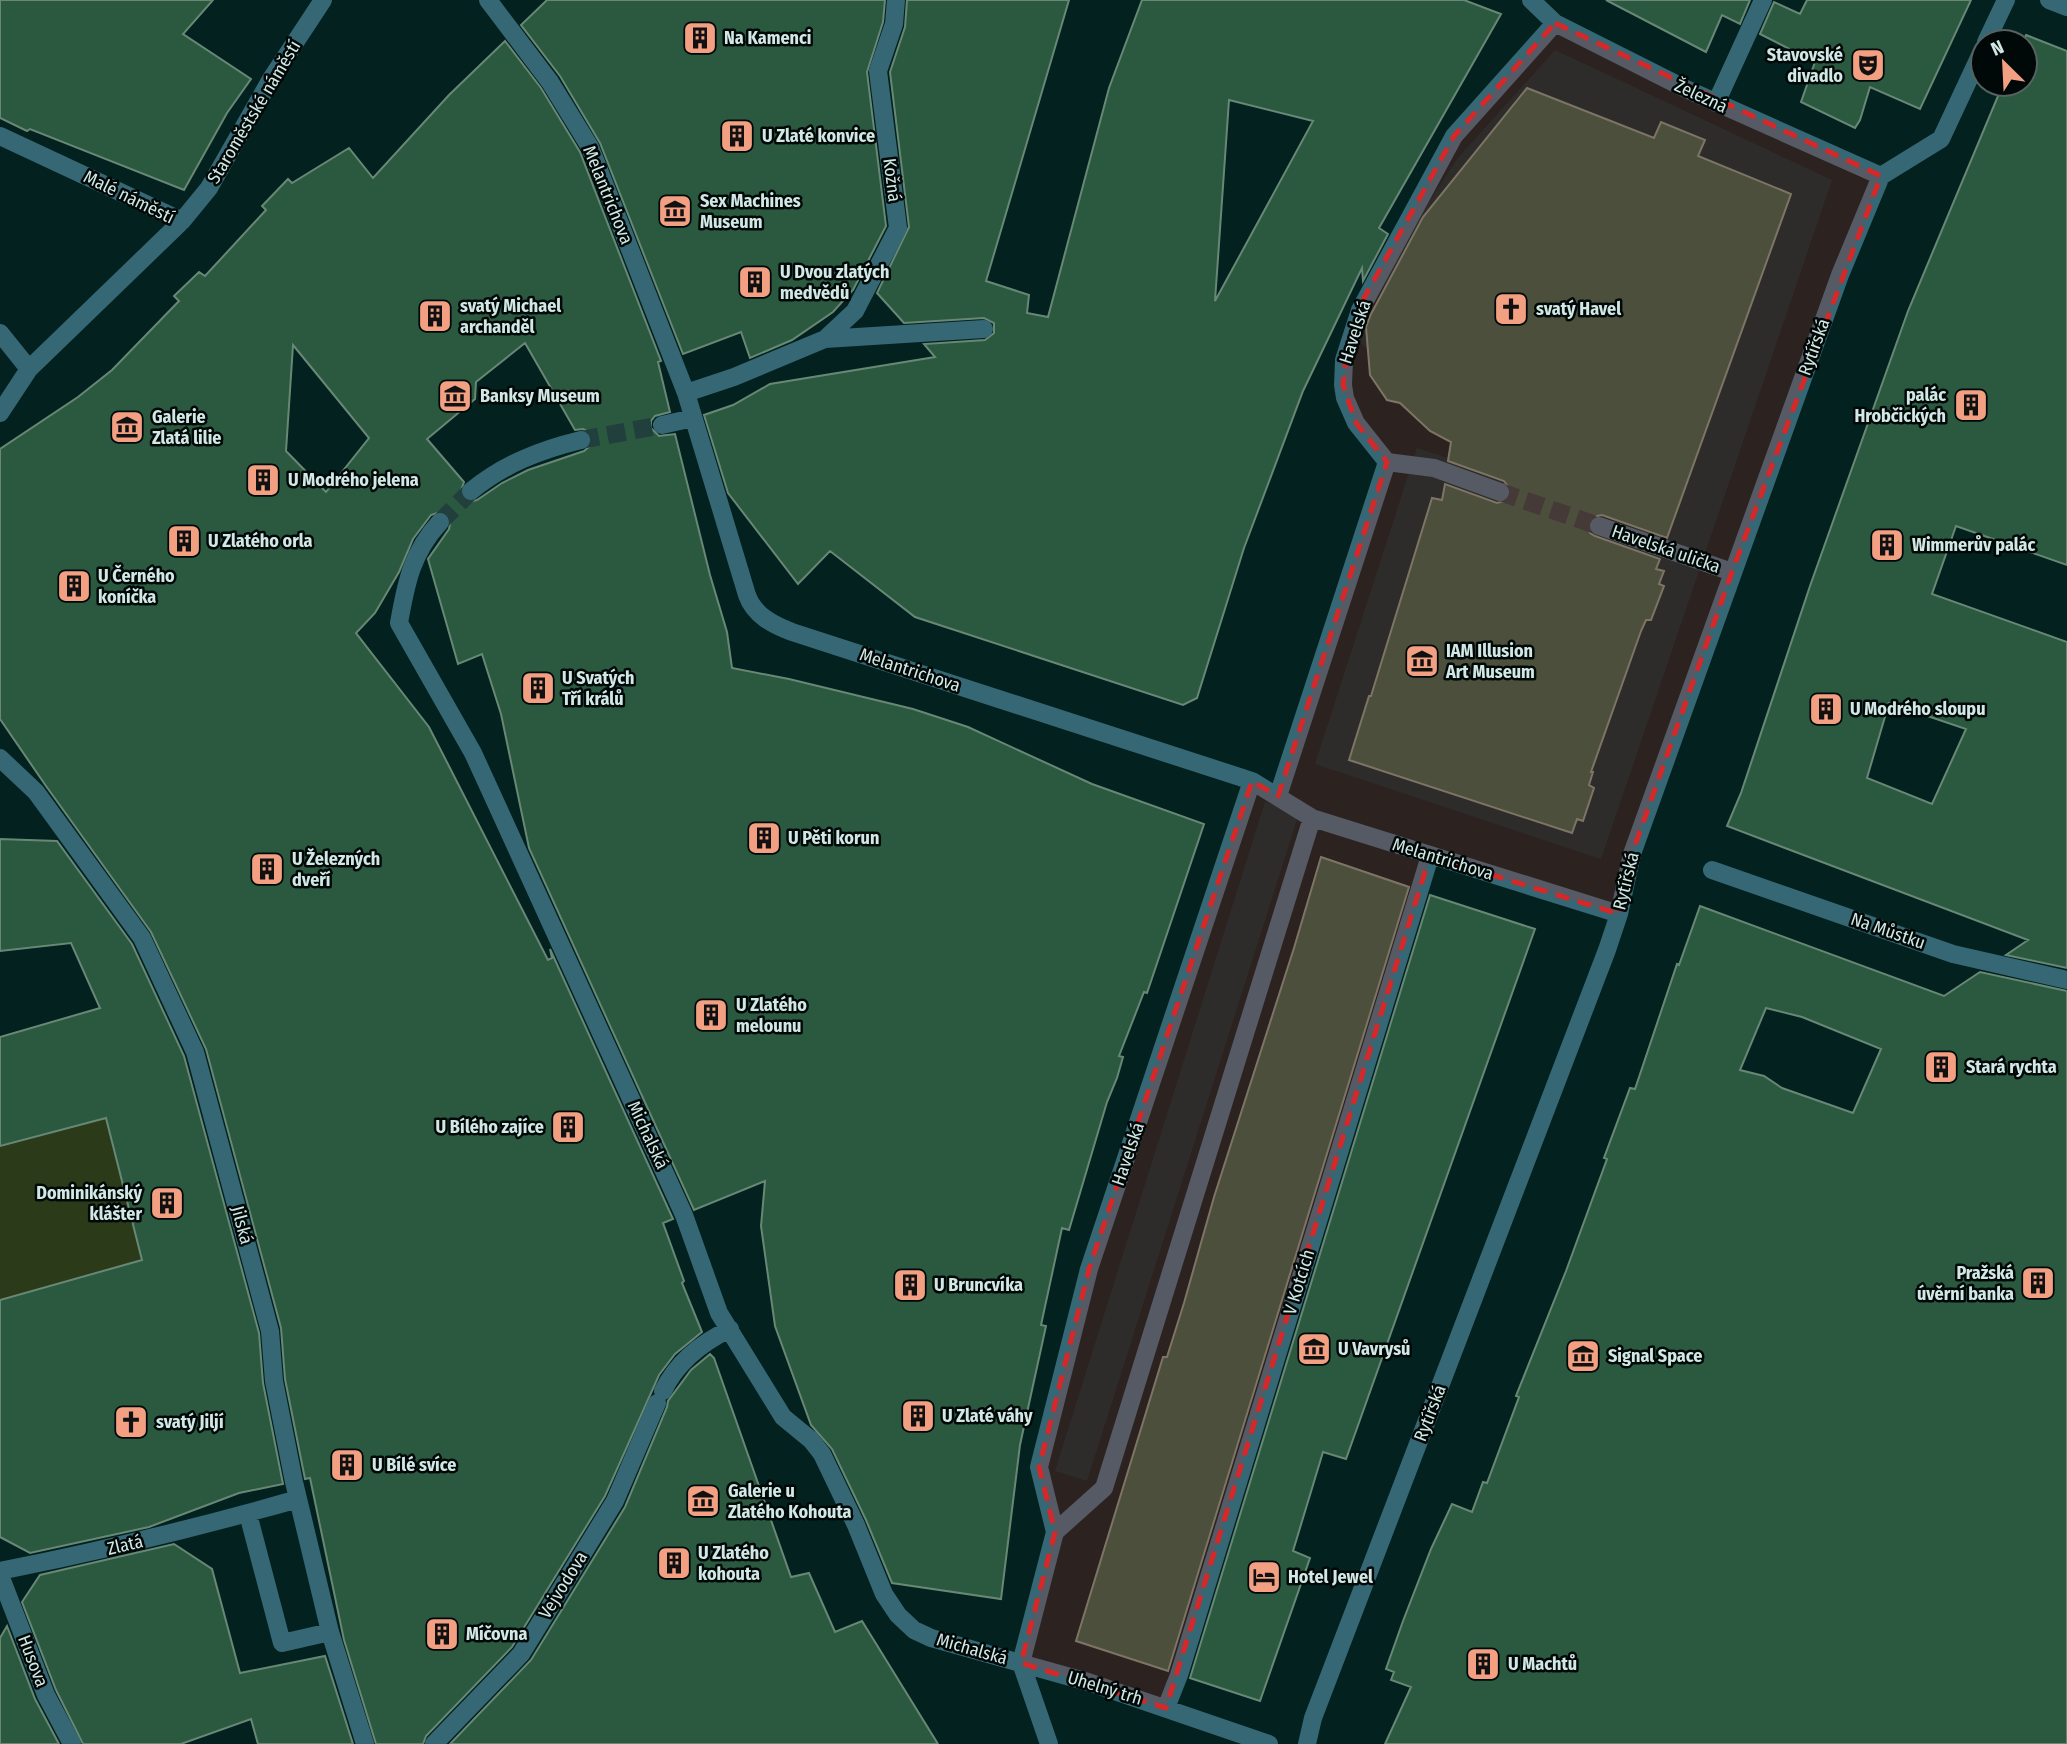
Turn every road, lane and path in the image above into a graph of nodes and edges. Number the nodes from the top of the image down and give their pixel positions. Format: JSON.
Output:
{"nodes":[{"id":1,"x":323,"y":0,"type":"edge"},
{"id":2,"x":488,"y":0,"type":"edge"},
{"id":3,"x":896,"y":0,"type":"edge"},
{"id":4,"x":1531,"y":0,"type":"edge"},
{"id":5,"x":1763,"y":0,"type":"edge"},
{"id":6,"x":2006,"y":0,"type":"edge"},
{"id":7,"x":2049,"y":0,"type":"edge"},
{"id":8,"x":2067,"y":8,"type":"edge"},
{"id":9,"x":1555,"y":23,"type":"junction"},
{"id":10,"x":1993,"y":28,"type":"edge"},
{"id":11,"x":1969,"y":79,"type":"edge"},
{"id":12,"x":1716,"y":103,"type":"junction"},
{"id":13,"x":0,"y":136,"type":"edge"},
{"id":14,"x":1881,"y":176,"type":"junction"},
{"id":15,"x":182,"y":222,"type":"junction"},
{"id":16,"x":984,"y":329,"type":"dead end"},
{"id":17,"x":0,"y":333,"type":"edge"},
{"id":18,"x":825,"y":339,"type":"junction"},
{"id":19,"x":29,"y":369,"type":"junction"},
{"id":20,"x":686,"y":393,"type":"junction"},
{"id":21,"x":0,"y":413,"type":"edge"},
{"id":22,"x":693,"y":418,"type":"junction"},
{"id":23,"x":662,"y":425,"type":"tunnel mouth"},
{"id":24,"x":581,"y":440,"type":"tunnel mouth"},
{"id":25,"x":1387,"y":462,"type":"junction"},
{"id":26,"x":471,"y":491,"type":"tunnel mouth"},
{"id":27,"x":1500,"y":492,"type":"tunnel mouth"},
{"id":28,"x":440,"y":522,"type":"tunnel mouth"},
{"id":29,"x":1599,"y":526,"type":"tunnel mouth"},
{"id":30,"x":1732,"y":572,"type":"junction"},
{"id":31,"x":0,"y":758,"type":"edge"},
{"id":32,"x":1252,"y":781,"type":"junction"},
{"id":33,"x":1278,"y":796,"type":"junction"},
{"id":34,"x":1312,"y":818,"type":"junction"},
{"id":35,"x":1430,"y":856,"type":"junction"},
{"id":36,"x":1712,"y":870,"type":"dead end"},
{"id":37,"x":1619,"y":914,"type":"junction"},
{"id":38,"x":2067,"y":980,"type":"edge"},
{"id":39,"x":730,"y":1329,"type":"junction"},
{"id":40,"x":298,"y":1499,"type":"junction"},
{"id":41,"x":248,"y":1514,"type":"junction"},
{"id":42,"x":1055,"y":1532,"type":"junction"},
{"id":43,"x":0,"y":1573,"type":"edge"},
{"id":44,"x":330,"y":1632,"type":"junction"},
{"id":45,"x":1021,"y":1663,"type":"junction"},
{"id":46,"x":1166,"y":1708,"type":"junction"},
{"id":47,"x":72,"y":1744,"type":"edge"},
{"id":48,"x":365,"y":1744,"type":"edge"},
{"id":49,"x":434,"y":1744,"type":"edge"},
{"id":50,"x":1049,"y":1744,"type":"edge"},
{"id":51,"x":1269,"y":1744,"type":"edge"},
{"id":52,"x":1307,"y":1744,"type":"edge"}],
"edges":[{"from":1,"to":15,"type":"street","name":"Staroměstské náměstí"},
{"from":2,"to":20,"type":"street","name":"Melantrichova"},
{"from":3,"to":18,"type":"street","name":"Kožná"},
{"from":4,"to":9,"type":"street","name":"Železná"},
{"from":5,"to":12,"type":"street"},
{"from":6,"to":10,"type":"street"},
{"from":7,"to":8,"type":"street"},
{"from":9,"to":12,"type":"street","name":"Železná"},
{"from":9,"to":25,"type":"street","name":"Havelská"},
{"from":11,"to":14,"type":"street"},
{"from":12,"to":14,"type":"street","name":"Železná"},
{"from":13,"to":15,"type":"street","name":"Malé náměstí"},
{"from":14,"to":30,"type":"street","name":"Rytířská"},
{"from":15,"to":19,"type":"street","name":"Malé náměstí"},
{"from":16,"to":18,"type":"street","name":"Kožná"},
{"from":17,"to":19,"type":"street"},
{"from":18,"to":20,"type":"street","name":"Kožná"},
{"from":19,"to":21,"type":"street","name":"Malé náměstí"},
{"from":20,"to":22,"type":"street","name":"Melantrichova"},
{"from":22,"to":23,"type":"street"},
{"from":22,"to":32,"type":"street","name":"Melantrichova"},
{"from":24,"to":26,"type":"street"},
{"from":25,"to":27,"type":"street"},
{"from":25,"to":33,"type":"street"},
{"from":28,"to":39,"type":"street","name":"Michalská"},
{"from":29,"to":30,"type":"street","name":"Havelská ulička"},
{"from":30,"to":37,"type":"street","name":"Rytířská"},
{"from":31,"to":40,"type":"street","name":"Jilská"},
{"from":32,"to":33,"type":"street","name":"Melantrichova"},
{"from":32,"to":42,"type":"street","name":"Havelská"},
{"from":33,"to":34,"type":"street","name":"Melantrichova"},
{"from":34,"to":35,"type":"street","name":"Melantrichova"},
{"from":34,"to":42,"type":"street"},
{"from":35,"to":37,"type":"street","name":"Melantrichova"},
{"from":35,"to":46,"type":"street","name":"V Kotcích"},
{"from":36,"to":38,"type":"street","name":"Na Můstku"},
{"from":37,"to":52,"type":"street","name":"Rytířská"},
{"from":39,"to":45,"type":"street","name":"Michalská"},
{"from":39,"to":49,"type":"street","name":"Vejvodova"},
{"from":40,"to":41,"type":"street","name":"Zlatá"},
{"from":40,"to":44,"type":"street","name":"Jilská"},
{"from":41,"to":43,"type":"street","name":"Zlatá"},
{"from":41,"to":44,"type":"street"},
{"from":42,"to":45,"type":"street","name":"Havelská"},
{"from":43,"to":47,"type":"street","name":"Husova"},
{"from":44,"to":48,"type":"street","name":"Jilská"},
{"from":45,"to":46,"type":"street","name":"Uhelný trh"},
{"from":45,"to":50,"type":"street"},
{"from":46,"to":51,"type":"street","name":"Uhelný trh"}]}
